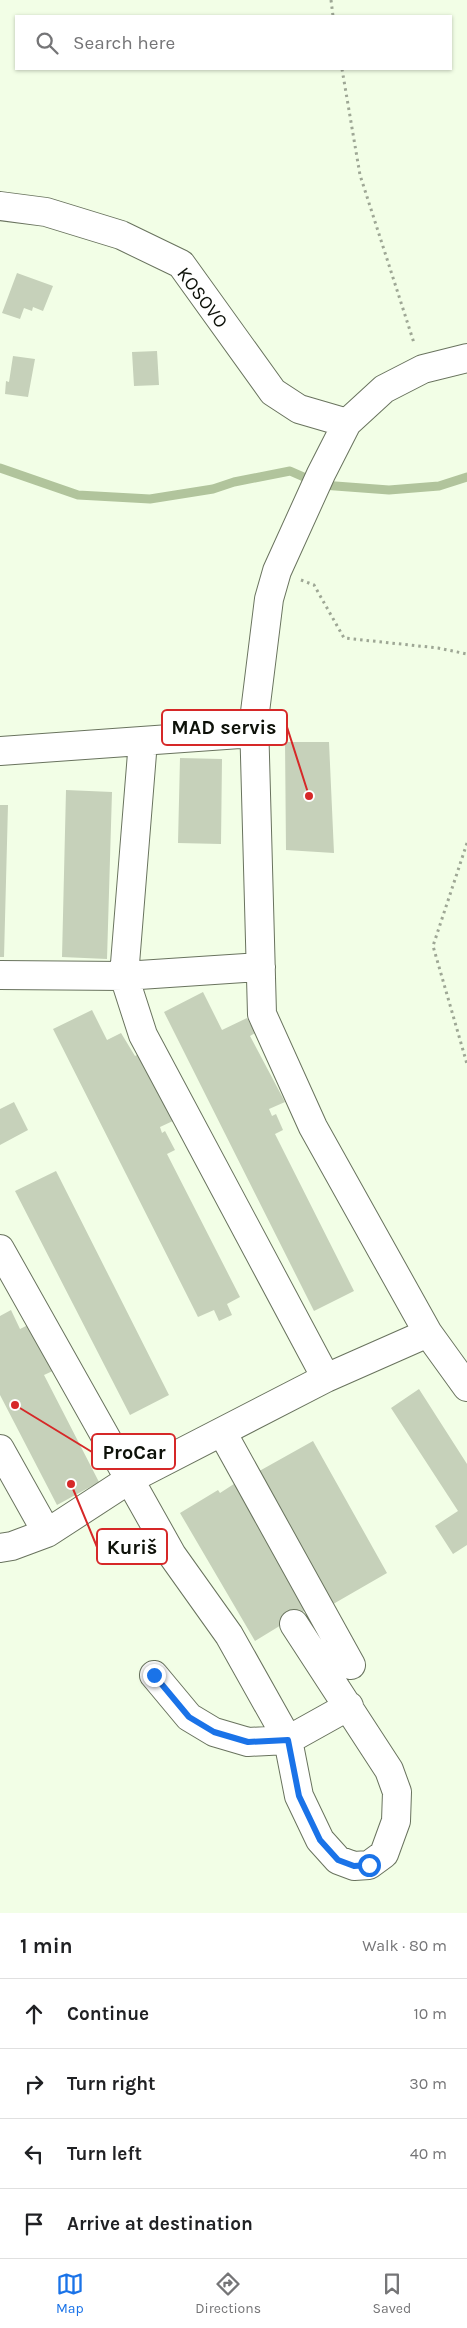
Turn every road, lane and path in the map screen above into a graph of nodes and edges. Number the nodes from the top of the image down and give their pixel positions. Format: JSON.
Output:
{"nodes":[{"id":1,"x":331,"y":0,"type":"edge"},
{"id":2,"x":334,"y":15,"type":"edge"},
{"id":3,"x":342,"y":70,"type":"edge"},
{"id":4,"x":0,"y":206,"type":"edge"},
{"id":5,"x":467,"y":358,"type":"edge"},
{"id":6,"x":423,"y":369,"type":"junction"},
{"id":7,"x":347,"y":423,"type":"junction"},
{"id":8,"x":277,"y":571,"type":"junction"},
{"id":9,"x":467,"y":654,"type":"edge"},
{"id":10,"x":254,"y":733,"type":"junction"},
{"id":11,"x":142,"y":741,"type":"junction"},
{"id":12,"x":0,"y":751,"type":"edge"},
{"id":13,"x":467,"y":843,"type":"edge"},
{"id":14,"x":261,"y":967,"type":"junction"},
{"id":15,"x":0,"y":975,"type":"edge"},
{"id":16,"x":124,"y":976,"type":"junction"},
{"id":17,"x":467,"y":1064,"type":"edge"},
{"id":18,"x":0,"y":1249,"type":"edge"},
{"id":19,"x":428,"y":1333,"type":"junction"},
{"id":20,"x":326,"y":1378,"type":"junction"},
{"id":21,"x":467,"y":1387,"type":"edge"},
{"id":22,"x":222,"y":1432,"type":"junction"},
{"id":23,"x":0,"y":1449,"type":"edge"},
{"id":24,"x":130,"y":1479,"type":"junction"},
{"id":25,"x":47,"y":1533,"type":"junction"},
{"id":26,"x":0,"y":1548,"type":"edge"},
{"id":27,"x":294,"y":1624,"type":"dead end"},
{"id":28,"x":351,"y":1665,"type":"dead end"},
{"id":29,"x":154,"y":1675,"type":"dead end"},
{"id":30,"x":349,"y":1706,"type":"junction"},
{"id":31,"x":288,"y":1740,"type":"junction"}],
"edges":[{"from":1,"to":2,"type":"path"},
{"from":3,"to":6,"type":"path"},
{"from":4,"to":7,"type":"street","name":"KOSOVO"},
{"from":5,"to":6,"type":"street"},
{"from":6,"to":7,"type":"street"},
{"from":7,"to":8,"type":"street"},
{"from":8,"to":9,"type":"path"},
{"from":8,"to":10,"type":"street"},
{"from":10,"to":11,"type":"street"},
{"from":10,"to":14,"type":"street"},
{"from":11,"to":12,"type":"street"},
{"from":11,"to":16,"type":"street"},
{"from":13,"to":17,"type":"path"},
{"from":14,"to":16,"type":"street"},
{"from":14,"to":19,"type":"street"},
{"from":15,"to":16,"type":"street"},
{"from":16,"to":20,"type":"street"},
{"from":18,"to":24,"type":"street"},
{"from":19,"to":20,"type":"street"},
{"from":19,"to":21,"type":"street"},
{"from":20,"to":22,"type":"street"},
{"from":22,"to":24,"type":"street"},
{"from":22,"to":28,"type":"street"},
{"from":23,"to":25,"type":"street"},
{"from":24,"to":25,"type":"street"},
{"from":24,"to":31,"type":"street"},
{"from":25,"to":26,"type":"street"},
{"from":27,"to":30,"type":"street"},
{"from":29,"to":31,"type":"street"},
{"from":30,"to":31,"type":"street"},
{"from":30,"to":31,"type":"street"}]}
